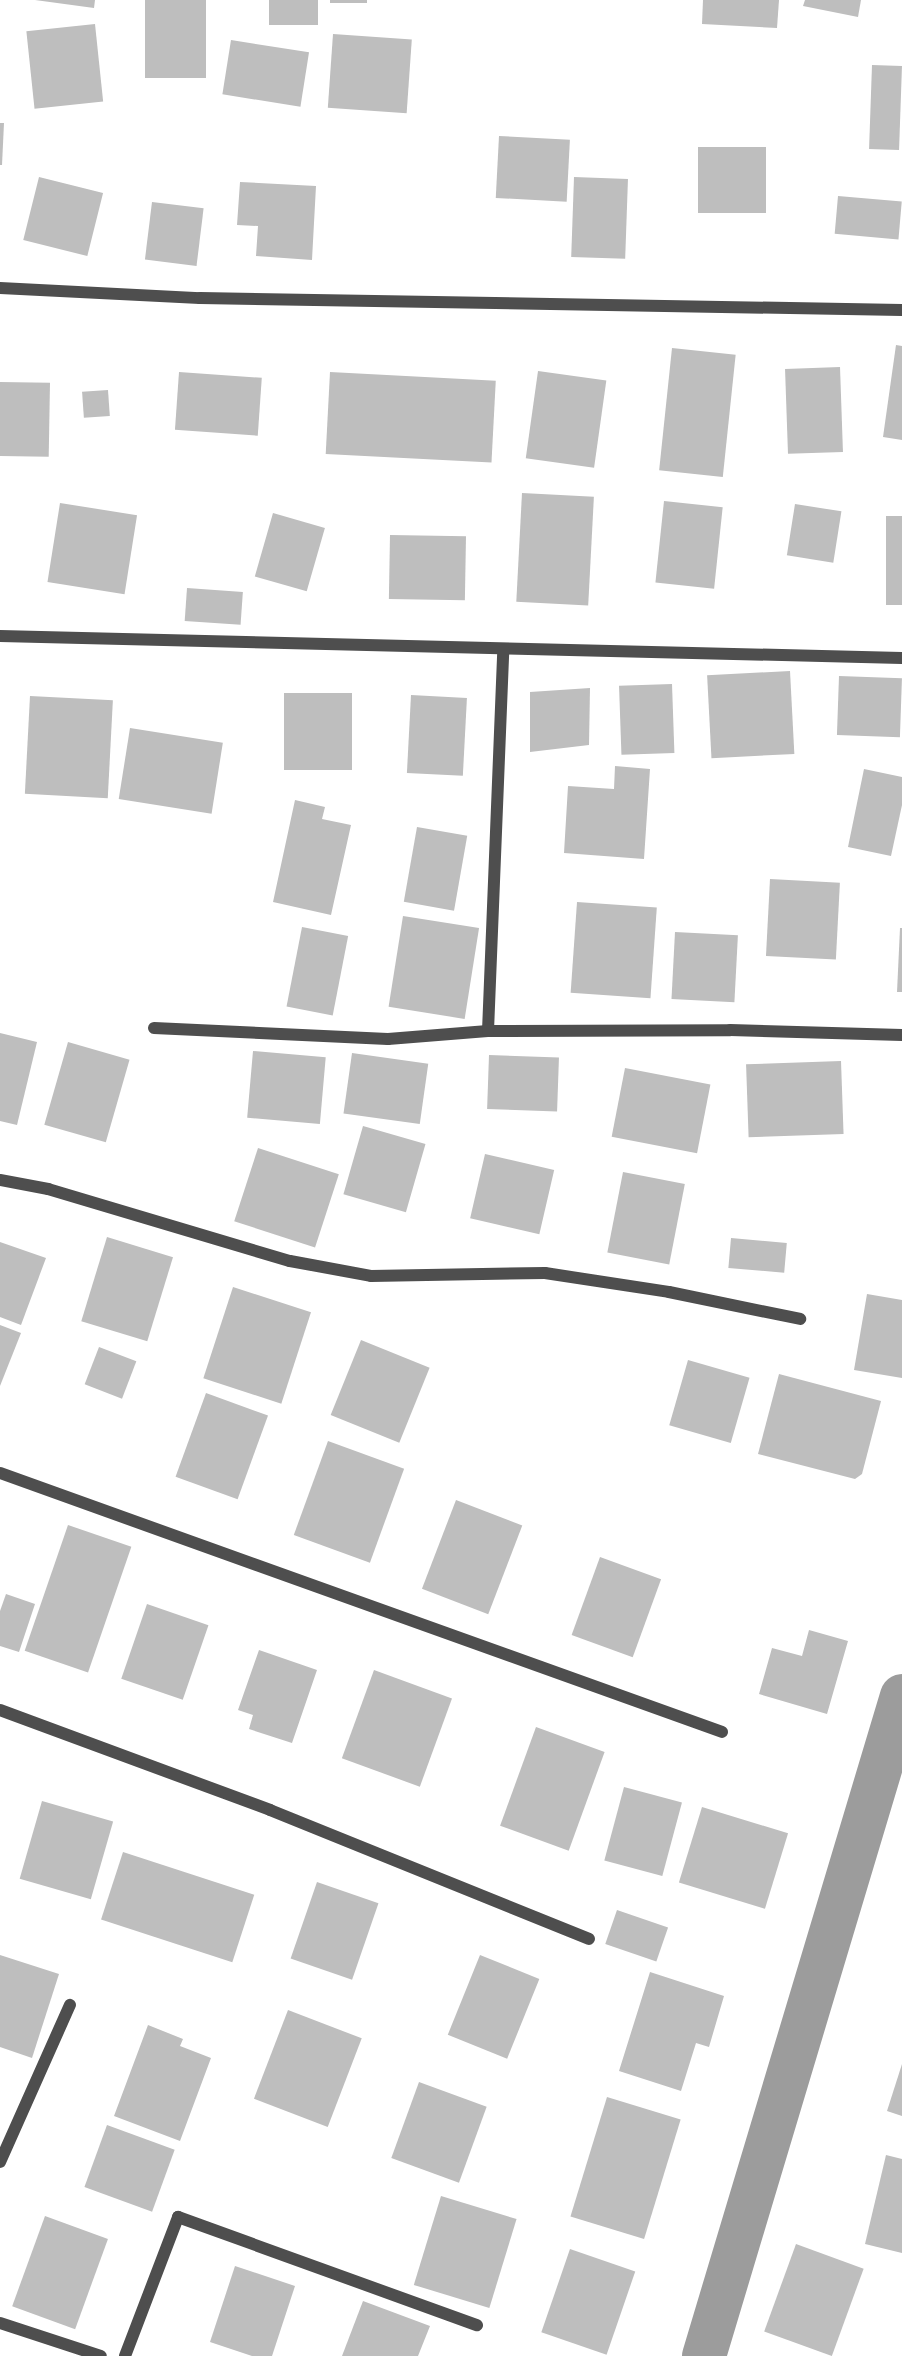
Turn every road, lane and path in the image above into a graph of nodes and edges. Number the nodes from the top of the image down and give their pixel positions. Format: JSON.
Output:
{"nodes":[{"id":1,"x":0,"y":288,"type":"edge"},
{"id":2,"x":902,"y":310,"type":"edge"},
{"id":3,"x":0,"y":636,"type":"edge"},
{"id":4,"x":503,"y":650,"type":"junction"},
{"id":5,"x":902,"y":658,"type":"edge"},
{"id":6,"x":154,"y":1028,"type":"dead end"},
{"id":7,"x":488,"y":1030,"type":"junction"},
{"id":8,"x":902,"y":1035,"type":"edge"},
{"id":9,"x":0,"y":1180,"type":"edge"},
{"id":10,"x":800,"y":1319,"type":"dead end"},
{"id":11,"x":0,"y":1473,"type":"edge"},
{"id":12,"x":0,"y":1710,"type":"edge"},
{"id":13,"x":722,"y":1732,"type":"dead end"},
{"id":14,"x":589,"y":1939,"type":"dead end"},
{"id":15,"x":70,"y":2005,"type":"dead end"},
{"id":16,"x":0,"y":2163,"type":"edge"},
{"id":17,"x":0,"y":2323,"type":"edge"},
{"id":18,"x":477,"y":2325,"type":"dead end"},
{"id":19,"x":101,"y":2356,"type":"edge"},
{"id":20,"x":125,"y":2356,"type":"edge"}],
"edges":[{"from":1,"to":2,"type":"street"},
{"from":3,"to":4,"type":"street"},
{"from":4,"to":5,"type":"street"},
{"from":4,"to":7,"type":"street"},
{"from":6,"to":7,"type":"street"},
{"from":7,"to":8,"type":"street"},
{"from":9,"to":10,"type":"street"},
{"from":11,"to":13,"type":"street"},
{"from":12,"to":14,"type":"street"},
{"from":15,"to":16,"type":"street"},
{"from":17,"to":19,"type":"street"},
{"from":18,"to":20,"type":"street"}]}
